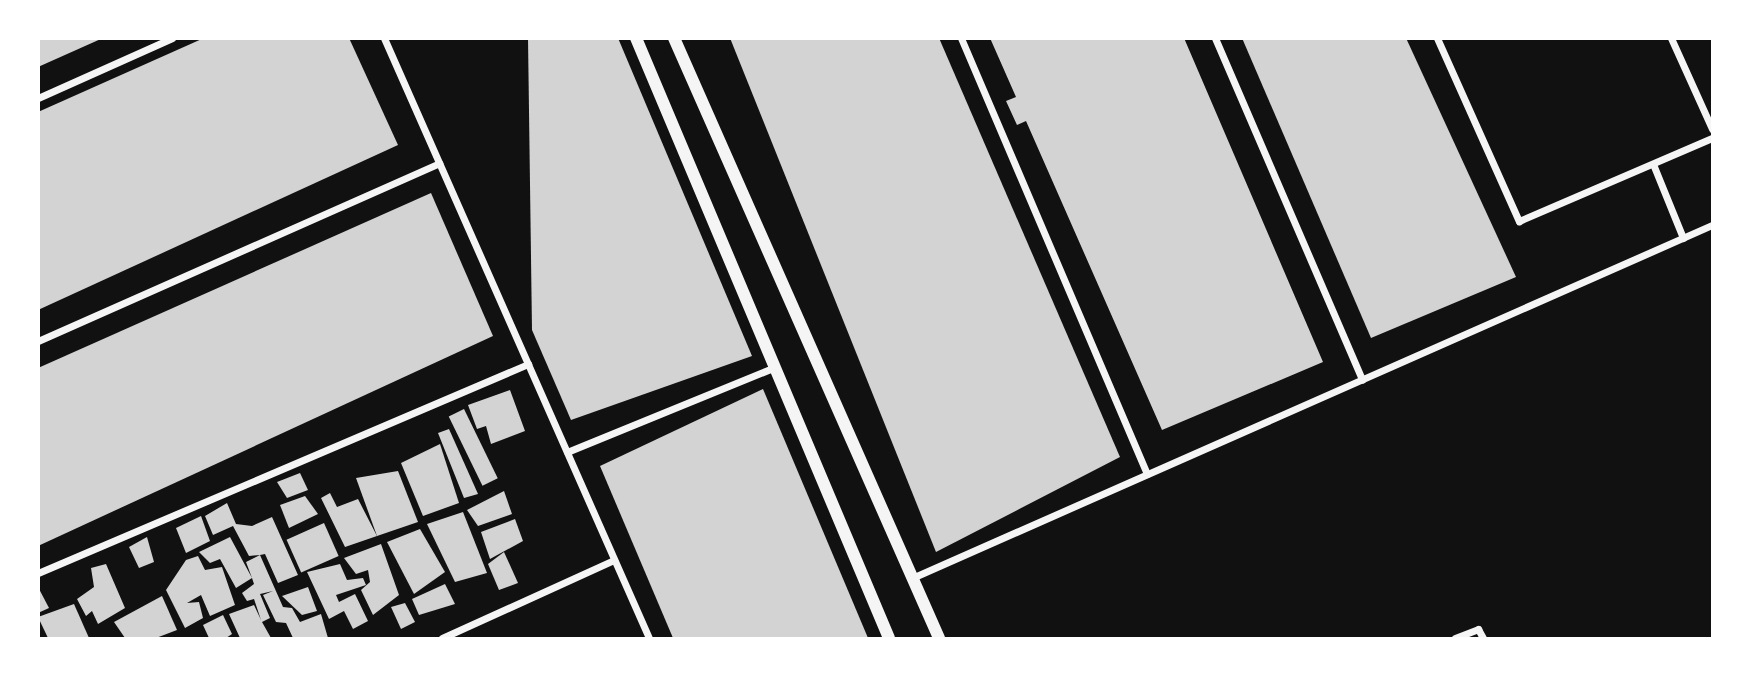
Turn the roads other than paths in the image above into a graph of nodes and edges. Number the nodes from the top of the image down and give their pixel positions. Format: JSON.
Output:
{"nodes":[{"id":1,"x":172,"y":38,"type":"edge"},
{"id":2,"x":384,"y":38,"type":"edge"},
{"id":3,"x":636,"y":38,"type":"edge"},
{"id":4,"x":674,"y":38,"type":"edge"},
{"id":5,"x":961,"y":38,"type":"edge"},
{"id":6,"x":1215,"y":38,"type":"edge"},
{"id":7,"x":1437,"y":38,"type":"edge"},
{"id":8,"x":1671,"y":38,"type":"edge"},
{"id":9,"x":38,"y":98,"type":"edge"},
{"id":10,"x":1713,"y":129,"type":"edge"},
{"id":11,"x":1713,"y":138,"type":"edge"},
{"id":12,"x":439,"y":163,"type":"junction"},
{"id":13,"x":1653,"y":164,"type":"junction"},
{"id":14,"x":1713,"y":226,"type":"edge"},
{"id":15,"x":1683,"y":238,"type":"junction"},
{"id":16,"x":38,"y":341,"type":"edge"},
{"id":17,"x":528,"y":364,"type":"junction"},
{"id":18,"x":775,"y":367,"type":"junction"},
{"id":19,"x":1362,"y":380,"type":"junction"},
{"id":20,"x":567,"y":453,"type":"junction"},
{"id":21,"x":1147,"y":474,"type":"junction"},
{"id":22,"x":614,"y":560,"type":"junction"},
{"id":23,"x":38,"y":573,"type":"edge"},
{"id":24,"x":912,"y":578,"type":"junction"},
{"id":25,"x":442,"y":639,"type":"edge"},
{"id":26,"x":649,"y":639,"type":"edge"},
{"id":27,"x":889,"y":639,"type":"edge"},
{"id":28,"x":939,"y":639,"type":"edge"},
{"id":29,"x":1455,"y":639,"type":"edge"},
{"id":30,"x":1482,"y":639,"type":"edge"}],
"edges":[{"from":1,"to":9,"type":"street"},
{"from":2,"to":12,"type":"street"},
{"from":3,"to":18,"type":"street"},
{"from":4,"to":24,"type":"street"},
{"from":5,"to":21,"type":"street"},
{"from":6,"to":19,"type":"street"},
{"from":7,"to":13,"type":"street"},
{"from":8,"to":10,"type":"street"},
{"from":11,"to":13,"type":"street"},
{"from":12,"to":16,"type":"street"},
{"from":12,"to":17,"type":"street"},
{"from":13,"to":15,"type":"street"},
{"from":14,"to":15,"type":"street"},
{"from":15,"to":19,"type":"street"},
{"from":17,"to":20,"type":"street"},
{"from":17,"to":23,"type":"street"},
{"from":18,"to":20,"type":"street"},
{"from":18,"to":27,"type":"street"},
{"from":19,"to":21,"type":"street"},
{"from":20,"to":22,"type":"street"},
{"from":21,"to":24,"type":"street"},
{"from":22,"to":25,"type":"street"},
{"from":22,"to":26,"type":"street"},
{"from":24,"to":28,"type":"street"},
{"from":29,"to":30,"type":"street"}]}
